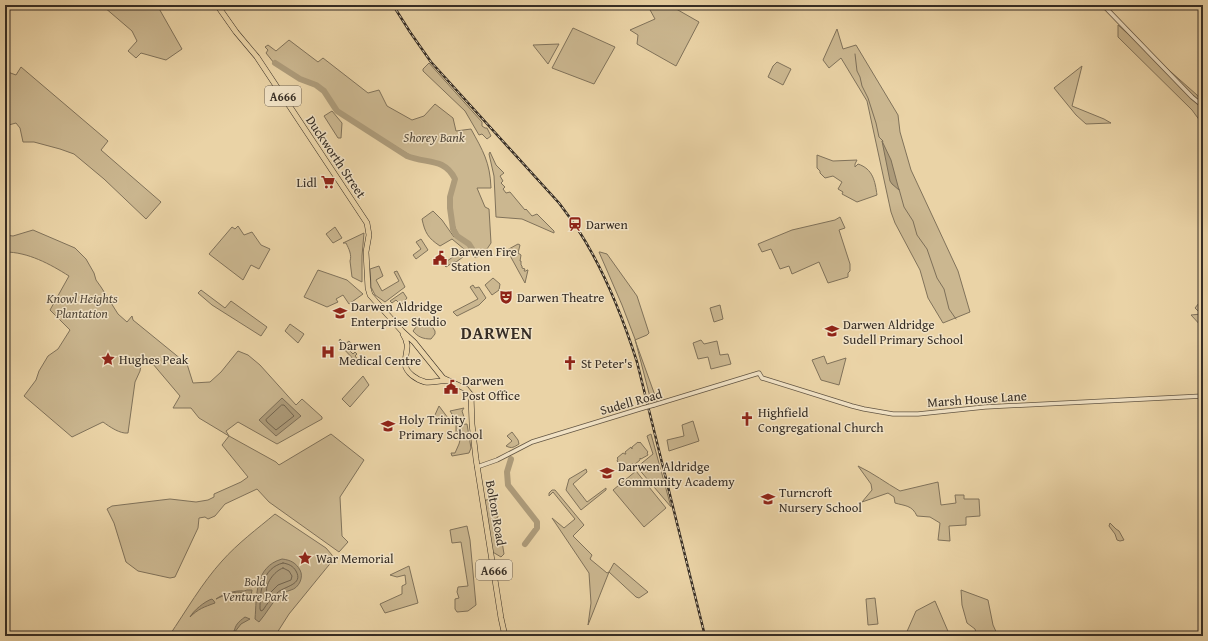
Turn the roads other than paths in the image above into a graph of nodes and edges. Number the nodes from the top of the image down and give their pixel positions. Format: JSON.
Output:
{"nodes":[{"id":1,"x":217,"y":5,"type":"edge"},
{"id":2,"x":1103,"y":5,"type":"edge"},
{"id":3,"x":1203,"y":106,"type":"edge"},
{"id":4,"x":402,"y":331,"type":"junction"},
{"id":5,"x":436,"y":370,"type":"junction"},
{"id":6,"x":759,"y":373,"type":"joint"},
{"id":7,"x":434,"y":382,"type":"junction"},
{"id":8,"x":454,"y":383,"type":"junction"},
{"id":9,"x":1203,"y":396,"type":"edge"},
{"id":10,"x":477,"y":467,"type":"junction"},
{"id":11,"x":505,"y":636,"type":"edge"}],
"edges":[{"from":1,"to":4,"type":"highway","name":"Duckworth Street","number":"A666"},
{"from":2,"to":3,"type":"street"},
{"from":4,"to":5,"type":"highway","number":"A666"},
{"from":4,"to":7,"type":"highway","number":"A666"},
{"from":5,"to":7,"type":"highway"},
{"from":5,"to":8,"type":"highway","number":"A666"},
{"from":6,"to":9,"type":"street","name":"Marsh House Lane"},
{"from":6,"to":10,"type":"street","name":"Sudell Road","bridge":true},
{"from":7,"to":8,"type":"highway","number":"A666"},
{"from":8,"to":10,"type":"highway","name":"Bolton Road","number":"A666"},
{"from":10,"to":11,"type":"highway","name":"Bolton Road","number":"A666"}]}
